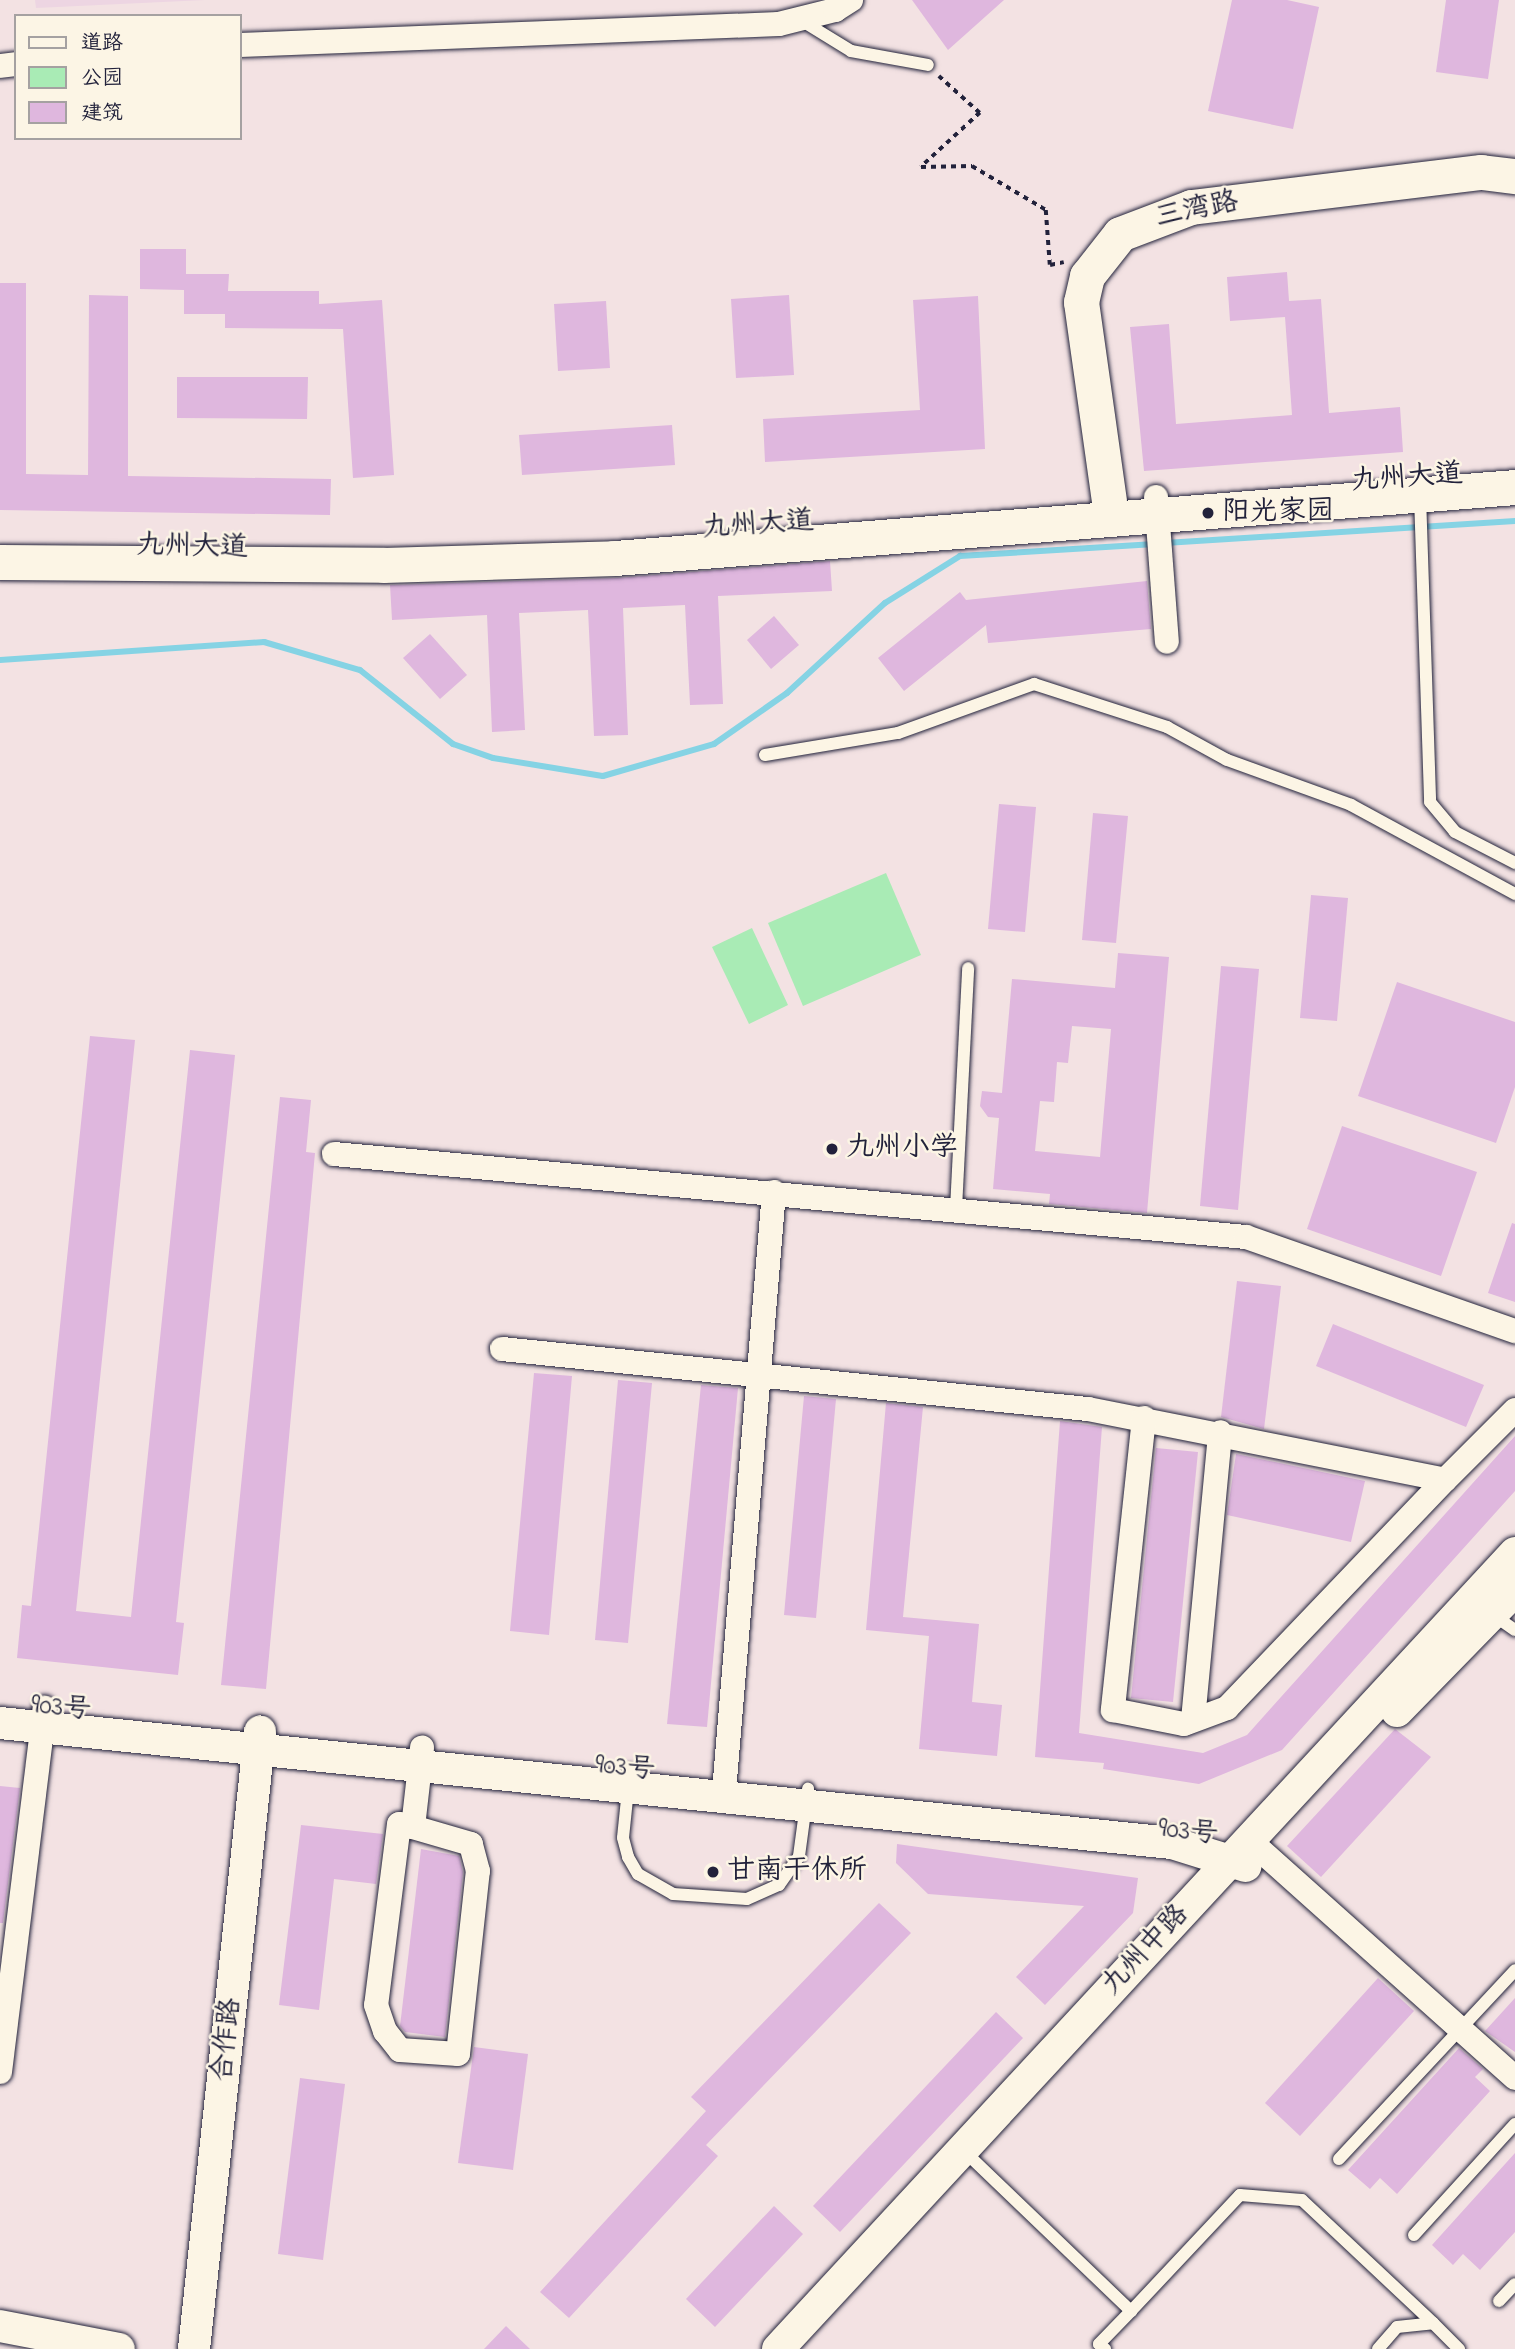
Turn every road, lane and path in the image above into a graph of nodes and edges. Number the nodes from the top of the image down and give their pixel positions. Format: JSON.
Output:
{"nodes":[{"id":1,"x":851,"y":0,"type":"edge"},
{"id":2,"x":799,"y":19,"type":"junction"},
{"id":3,"x":242,"y":44,"type":"edge"},
{"id":4,"x":928,"y":65,"type":"joint"},
{"id":5,"x":1515,"y":176,"type":"edge"},
{"id":6,"x":1100,"y":252,"type":"junction"},
{"id":7,"x":1515,"y":473,"type":"edge"},
{"id":8,"x":1515,"y":487,"type":"edge"},
{"id":9,"x":1420,"y":493,"type":"junction"},
{"id":10,"x":1109,"y":501,"type":"junction"},
{"id":11,"x":1157,"y":514,"type":"junction"},
{"id":12,"x":0,"y":545,"type":"edge"},
{"id":13,"x":0,"y":562,"type":"edge"},
{"id":14,"x":1167,"y":642,"type":"dead end"},
{"id":15,"x":765,"y":755,"type":"dead end"},
{"id":16,"x":1515,"y":863,"type":"edge"},
{"id":17,"x":1515,"y":894,"type":"edge"},
{"id":18,"x":968,"y":968,"type":"dead end"},
{"id":19,"x":334,"y":1154,"type":"dead end"},
{"id":20,"x":774,"y":1192,"type":"junction"},
{"id":21,"x":956,"y":1209,"type":"junction"},
{"id":22,"x":1515,"y":1331,"type":"edge"},
{"id":23,"x":502,"y":1349,"type":"dead end"},
{"id":24,"x":759,"y":1373,"type":"junction"},
{"id":25,"x":1515,"y":1410,"type":"edge"},
{"id":26,"x":1144,"y":1418,"type":"junction"},
{"id":27,"x":1220,"y":1432,"type":"junction"},
{"id":28,"x":1445,"y":1480,"type":"junction"},
{"id":29,"x":1515,"y":1553,"type":"edge"},
{"id":30,"x":1515,"y":1590,"type":"edge"},
{"id":31,"x":1504,"y":1622,"type":"edge"},
{"id":32,"x":0,"y":1703,"type":"edge"},
{"id":33,"x":44,"y":1718,"type":"junction"},
{"id":34,"x":1193,"y":1720,"type":"junction"},
{"id":35,"x":0,"y":1724,"type":"edge"},
{"id":36,"x":259,"y":1741,"type":"junction"},
{"id":37,"x":420,"y":1759,"type":"junction"},
{"id":38,"x":629,"y":1779,"type":"junction"},
{"id":39,"x":725,"y":1780,"type":"junction"},
{"id":40,"x":807,"y":1798,"type":"junction"},
{"id":41,"x":413,"y":1827,"type":"junction"},
{"id":42,"x":1247,"y":1854,"type":"junction"},
{"id":43,"x":1515,"y":1970,"type":"edge"},
{"id":44,"x":1461,"y":2029,"type":"junction"},
{"id":45,"x":0,"y":2072,"type":"edge"},
{"id":46,"x":1515,"y":2078,"type":"edge"},
{"id":47,"x":1515,"y":2124,"type":"edge"},
{"id":48,"x":970,"y":2156,"type":"junction"},
{"id":49,"x":1339,"y":2159,"type":"dead end"},
{"id":50,"x":1414,"y":2235,"type":"dead end"},
{"id":51,"x":1515,"y":2284,"type":"edge"},
{"id":52,"x":1499,"y":2301,"type":"dead end"},
{"id":53,"x":1130,"y":2311,"type":"junction"},
{"id":54,"x":1433,"y":2323,"type":"junction"},
{"id":55,"x":0,"y":2326,"type":"edge"},
{"id":56,"x":119,"y":2349,"type":"edge"},
{"id":57,"x":194,"y":2349,"type":"edge"},
{"id":58,"x":778,"y":2349,"type":"edge"},
{"id":59,"x":801,"y":2349,"type":"edge"},
{"id":60,"x":1105,"y":2349,"type":"edge"},
{"id":61,"x":1378,"y":2349,"type":"edge"},
{"id":62,"x":1459,"y":2349,"type":"edge"}],
"edges":[{"from":1,"to":2,"type":"street"},
{"from":2,"to":3,"type":"street"},
{"from":2,"to":4,"type":"lane"},
{"from":4,"to":6,"type":"path"},
{"from":5,"to":6,"type":"main road","name":"三湾路"},
{"from":6,"to":10,"type":"main road"},
{"from":7,"to":9,"type":"main road","name":"九州大道"},
{"from":8,"to":9,"type":"main road"},
{"from":9,"to":11,"type":"main road","name":"九州大道"},
{"from":9,"to":16,"type":"lane"},
{"from":10,"to":11,"type":"main road","name":"九州大道"},
{"from":10,"to":12,"type":"main road","name":"九州大道"},
{"from":11,"to":13,"type":"main road"},
{"from":11,"to":14,"type":"street"},
{"from":15,"to":17,"type":"lane"},
{"from":18,"to":21,"type":"lane"},
{"from":19,"to":20,"type":"street"},
{"from":20,"to":21,"type":"street"},
{"from":20,"to":24,"type":"street"},
{"from":21,"to":22,"type":"street"},
{"from":23,"to":24,"type":"street"},
{"from":24,"to":26,"type":"street"},
{"from":24,"to":39,"type":"street"},
{"from":25,"to":28,"type":"street"},
{"from":26,"to":27,"type":"street"},
{"from":26,"to":34,"type":"street"},
{"from":27,"to":28,"type":"street"},
{"from":27,"to":34,"type":"street"},
{"from":28,"to":34,"type":"street"},
{"from":29,"to":42,"type":"street","name":"九州中路"},
{"from":30,"to":31,"type":"street"},
{"from":31,"to":42,"type":"street"},
{"from":32,"to":33,"type":"street","name":"903号"},
{"from":33,"to":35,"type":"street"},
{"from":33,"to":36,"type":"street","name":"903号"},
{"from":33,"to":45,"type":"street"},
{"from":36,"to":37,"type":"street","name":"903号"},
{"from":36,"to":57,"type":"street","name":"合作路"},
{"from":37,"to":38,"type":"street","name":"903号"},
{"from":37,"to":41,"type":"street"},
{"from":38,"to":39,"type":"street","name":"903号"},
{"from":38,"to":40,"type":"street"},
{"from":38,"to":40,"type":"lane"},
{"from":39,"to":40,"type":"street","name":"903号"},
{"from":40,"to":42,"type":"street","name":"903号"},
{"from":41,"to":41,"type":"street"},
{"from":42,"to":44,"type":"street"},
{"from":42,"to":48,"type":"street","name":"九州中路"},
{"from":43,"to":44,"type":"lane"},
{"from":44,"to":46,"type":"street"},
{"from":44,"to":49,"type":"lane"},
{"from":47,"to":50,"type":"lane"},
{"from":48,"to":53,"type":"lane"},
{"from":48,"to":58,"type":"street","name":"九州中路"},
{"from":48,"to":59,"type":"street"},
{"from":51,"to":52,"type":"lane"},
{"from":53,"to":54,"type":"lane"},
{"from":53,"to":60,"type":"lane"},
{"from":54,"to":61,"type":"lane"},
{"from":54,"to":62,"type":"lane"},
{"from":55,"to":56,"type":"street"}]}
